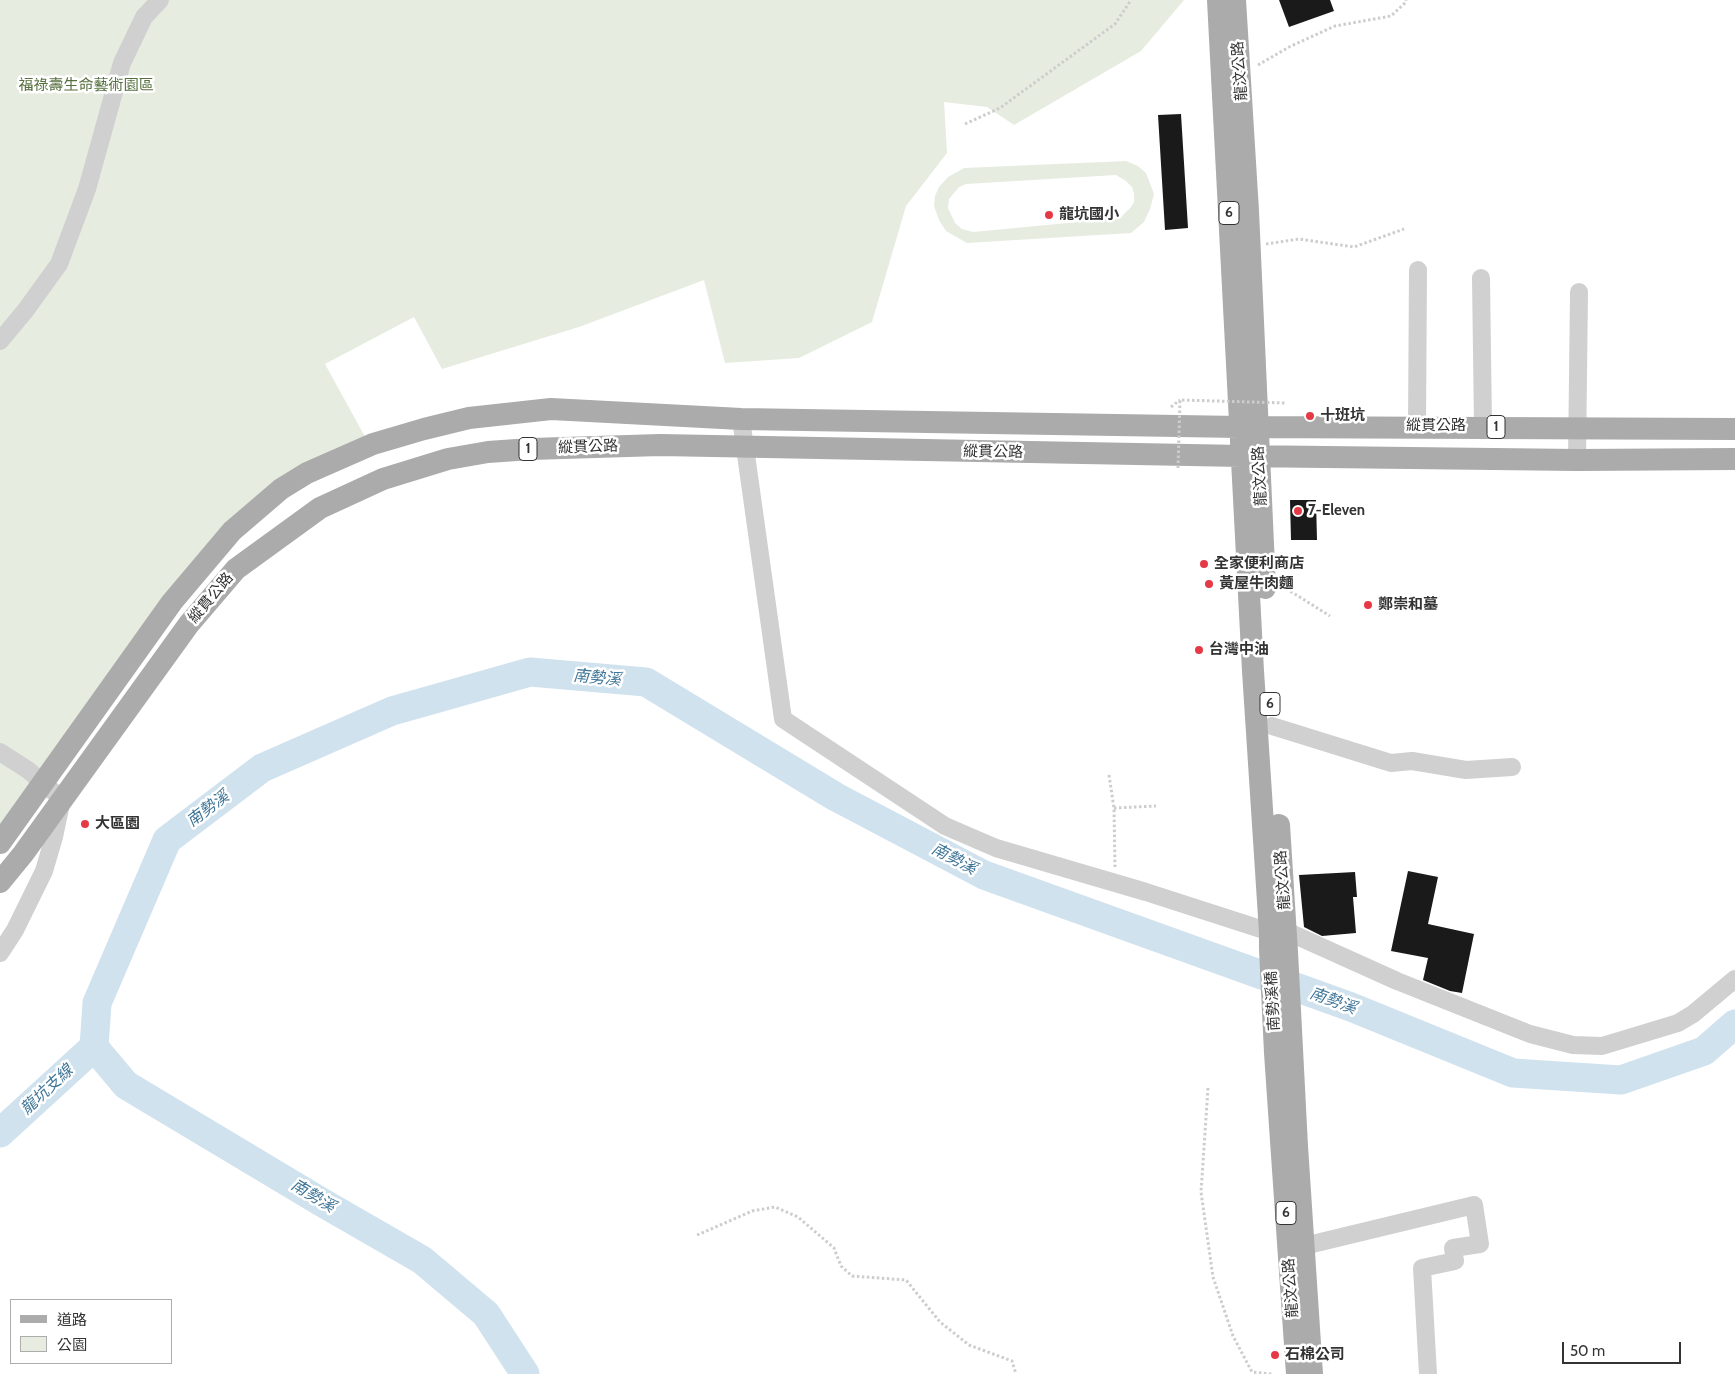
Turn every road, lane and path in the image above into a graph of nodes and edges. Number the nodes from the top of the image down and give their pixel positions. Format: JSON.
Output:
{"nodes":[{"id":1,"x":160,"y":0,"type":"edge"},
{"id":2,"x":1131,"y":0,"type":"edge"},
{"id":3,"x":1218,"y":0,"type":"edge"},
{"id":4,"x":1235,"y":0,"type":"edge"},
{"id":5,"x":1406,"y":0,"type":"edge"},
{"id":6,"x":1240,"y":75,"type":"junction"},
{"id":7,"x":965,"y":124,"type":"dead end"},
{"id":8,"x":1404,"y":230,"type":"dead end"},
{"id":9,"x":1250,"y":246,"type":"junction"},
{"id":10,"x":1418,"y":270,"type":"dead end"},
{"id":11,"x":1480,"y":278,"type":"dead end"},
{"id":12,"x":1579,"y":292,"type":"dead end"},
{"id":13,"x":0,"y":341,"type":"edge"},
{"id":14,"x":1286,"y":403,"type":"dead end"},
{"id":15,"x":741,"y":418,"type":"junction"},
{"id":16,"x":1417,"y":426,"type":"junction"},
{"id":17,"x":1248,"y":427,"type":"junction"},
{"id":18,"x":1483,"y":427,"type":"junction"},
{"id":19,"x":1577,"y":428,"type":"junction"},
{"id":20,"x":1735,"y":429,"type":"edge"},
{"id":21,"x":746,"y":447,"type":"junction"},
{"id":22,"x":1250,"y":456,"type":"junction"},
{"id":23,"x":1735,"y":459,"type":"edge"},
{"id":24,"x":1577,"y":460,"type":"junction"},
{"id":25,"x":1178,"y":468,"type":"dead end"},
{"id":26,"x":1264,"y":582,"type":"junction"},
{"id":27,"x":1258,"y":607,"type":"junction"},
{"id":28,"x":1330,"y":616,"type":"dead end"},
{"id":29,"x":1260,"y":671,"type":"junction"},
{"id":30,"x":1272,"y":726,"type":"junction"},
{"id":31,"x":0,"y":752,"type":"edge"},
{"id":32,"x":1512,"y":767,"type":"dead end"},
{"id":33,"x":1109,"y":776,"type":"dead end"},
{"id":34,"x":43,"y":784,"type":"junction"},
{"id":35,"x":62,"y":800,"type":"junction"},
{"id":36,"x":1156,"y":806,"type":"dead end"},
{"id":37,"x":1114,"y":808,"type":"junction"},
{"id":38,"x":0,"y":843,"type":"edge"},
{"id":39,"x":0,"y":882,"type":"edge"},
{"id":40,"x":1115,"y":883,"type":"junction"},
{"id":41,"x":1278,"y":941,"type":"junction"},
{"id":42,"x":0,"y":953,"type":"edge"},
{"id":43,"x":1735,"y":979,"type":"edge"},
{"id":44,"x":1284,"y":1054,"type":"joint"},
{"id":45,"x":1208,"y":1088,"type":"dead end"},
{"id":46,"x":697,"y":1235,"type":"dead end"},
{"id":47,"x":1296,"y":1247,"type":"junction"},
{"id":48,"x":1016,"y":1374,"type":"edge"},
{"id":49,"x":1272,"y":1374,"type":"edge"},
{"id":50,"x":1297,"y":1374,"type":"edge"},
{"id":51,"x":1312,"y":1374,"type":"edge"},
{"id":52,"x":1428,"y":1374,"type":"edge"}],
"edges":[{"from":1,"to":13,"type":"street"},
{"from":2,"to":7,"type":"path"},
{"from":3,"to":17,"type":"main road","name":"龍汶公路","number":"6"},
{"from":4,"to":6,"type":"main road","name":"龍汶公路","number":"6"},
{"from":5,"to":6,"type":"path"},
{"from":6,"to":9,"type":"main road","name":"龍汶公路","number":"6"},
{"from":8,"to":9,"type":"path"},
{"from":9,"to":17,"type":"main road","name":"龍汶公路","number":"6"},
{"from":10,"to":16,"type":"street"},
{"from":11,"to":18,"type":"street"},
{"from":12,"to":19,"type":"street"},
{"from":14,"to":25,"type":"path","bridge":true},
{"from":15,"to":17,"type":"main road","name":"縱貫公路","number":"1"},
{"from":15,"to":21,"type":"street"},
{"from":15,"to":34,"type":"main road","name":"縱貫公路","number":"1"},
{"from":16,"to":17,"type":"main road","name":"縱貫公路","number":"1"},
{"from":16,"to":18,"type":"main road","name":"縱貫公路","number":"1"},
{"from":17,"to":22,"type":"main road","name":"龍汶公路","number":"6"},
{"from":18,"to":19,"type":"main road","name":"縱貫公路","number":"1"},
{"from":19,"to":20,"type":"main road","name":"縱貫公路","number":"1"},
{"from":19,"to":24,"type":"street"},
{"from":21,"to":22,"type":"main road","name":"縱貫公路","number":"1"},
{"from":21,"to":35,"type":"main road","name":"縱貫公路","number":"1"},
{"from":21,"to":40,"type":"street"},
{"from":22,"to":24,"type":"main road","name":"縱貫公路","number":"1"},
{"from":22,"to":26,"type":"main road","name":"龍汶公路","number":"6"},
{"from":22,"to":27,"type":"main road","name":"龍汶公路","number":"6"},
{"from":23,"to":24,"type":"main road","name":"縱貫公路","number":"1"},
{"from":26,"to":27,"type":"main road","name":"龍汶公路","number":"6"},
{"from":26,"to":28,"type":"path"},
{"from":27,"to":29,"type":"main road","name":"龍汶公路","number":"6"},
{"from":29,"to":30,"type":"main road","name":"龍汶公路","number":"6"},
{"from":29,"to":41,"type":"main road","name":"龍汶公路","number":"6"},
{"from":30,"to":32,"type":"street"},
{"from":30,"to":41,"type":"main road","name":"龍汶公路","number":"6"},
{"from":31,"to":34,"type":"street"},
{"from":33,"to":37,"type":"path"},
{"from":34,"to":35,"type":"street"},
{"from":34,"to":38,"type":"main road","name":"縱貫公路","number":"1"},
{"from":35,"to":39,"type":"main road","name":"縱貫公路","number":"1"},
{"from":35,"to":42,"type":"street"},
{"from":36,"to":37,"type":"path"},
{"from":37,"to":40,"type":"path"},
{"from":40,"to":41,"type":"street"},
{"from":41,"to":43,"type":"street"},
{"from":41,"to":44,"type":"main road","name":"南勢溪橋","number":"6"},
{"from":44,"to":47,"type":"main road","name":"龍汶公路","number":"6"},
{"from":45,"to":49,"type":"path"},
{"from":46,"to":48,"type":"path"},
{"from":47,"to":50,"type":"main road","name":"龍汶公路","number":"6"},
{"from":47,"to":51,"type":"main road","name":"龍汶公路","number":"6"},
{"from":47,"to":52,"type":"street"}]}
